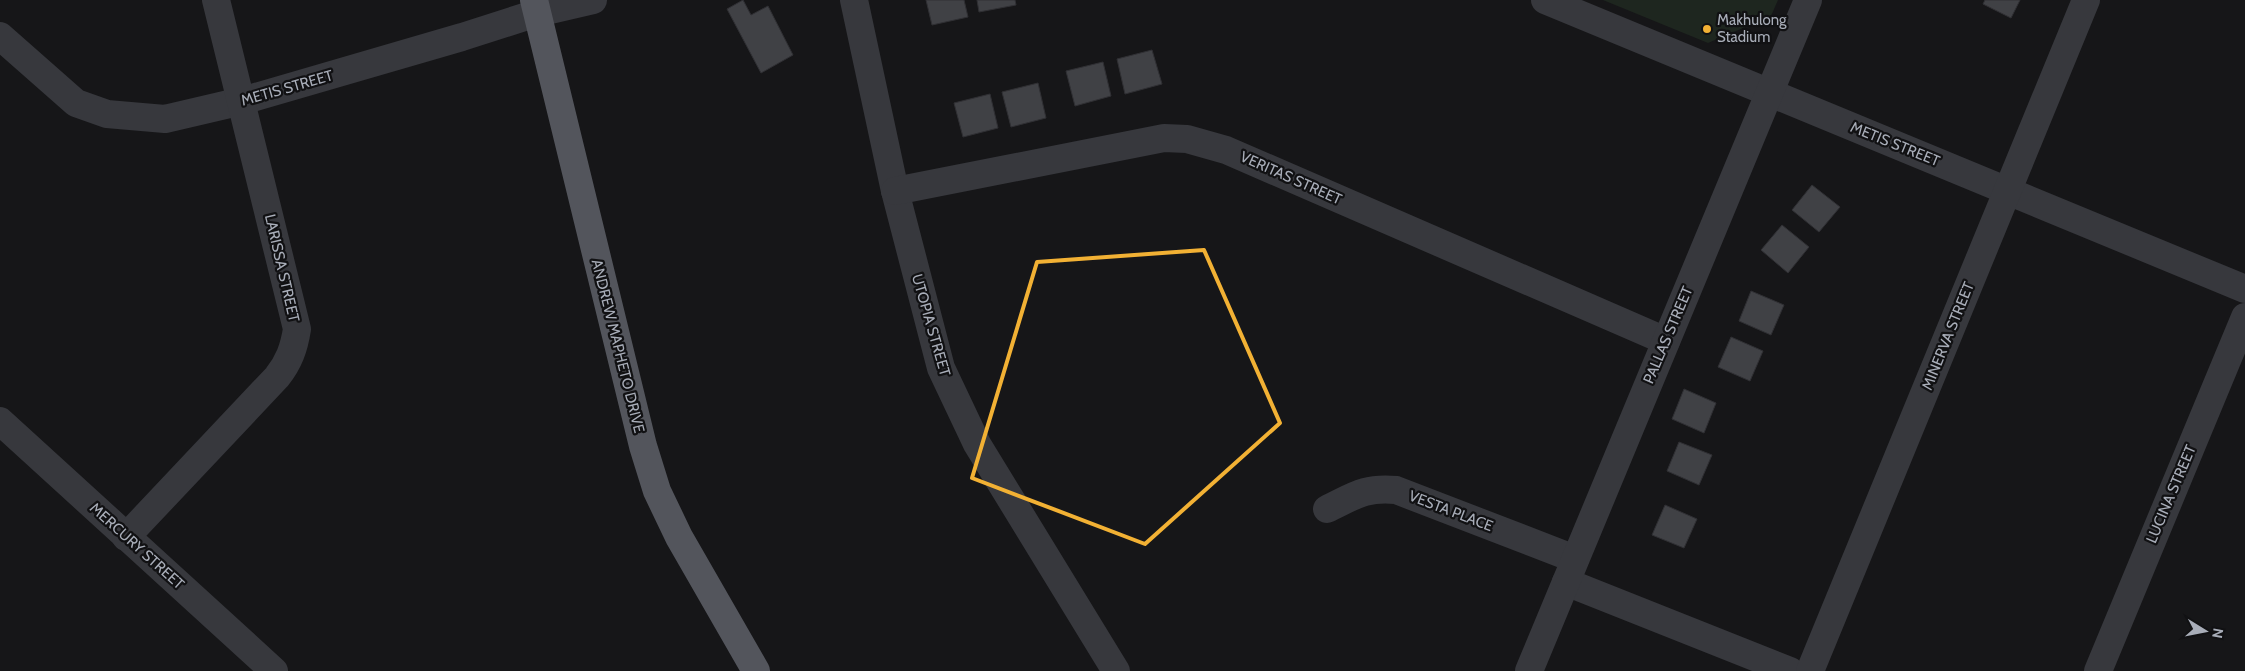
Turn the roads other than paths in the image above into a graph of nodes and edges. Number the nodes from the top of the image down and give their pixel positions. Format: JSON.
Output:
{"nodes":[{"id":1,"x":216,"y":0,"type":"edge"},
{"id":2,"x":593,"y":0,"type":"edge"},
{"id":3,"x":854,"y":0,"type":"edge"},
{"id":4,"x":1545,"y":0,"type":"edge"},
{"id":5,"x":1808,"y":0,"type":"edge"},
{"id":6,"x":2086,"y":0,"type":"edge"},
{"id":7,"x":535,"y":6,"type":"edge"},
{"id":8,"x":0,"y":36,"type":"edge"},
{"id":9,"x":1770,"y":92,"type":"junction"},
{"id":10,"x":242,"y":101,"type":"junction"},
{"id":11,"x":895,"y":190,"type":"junction"},
{"id":12,"x":2007,"y":190,"type":"junction"},
{"id":13,"x":2245,"y":289,"type":"edge"},
{"id":14,"x":2245,"y":317,"type":"edge"},
{"id":15,"x":1666,"y":341,"type":"junction"},
{"id":16,"x":0,"y":421,"type":"edge"},
{"id":17,"x":1327,"y":509,"type":"dead end"},
{"id":18,"x":126,"y":537,"type":"junction"},
{"id":19,"x":1571,"y":570,"type":"junction"},
{"id":20,"x":274,"y":671,"type":"edge"},
{"id":21,"x":756,"y":671,"type":"edge"},
{"id":22,"x":1116,"y":671,"type":"edge"},
{"id":23,"x":1529,"y":671,"type":"edge"},
{"id":24,"x":1790,"y":671,"type":"edge"},
{"id":25,"x":1810,"y":671,"type":"edge"},
{"id":26,"x":2098,"y":671,"type":"edge"}],
"edges":[{"from":1,"to":10,"type":"street","name":"LARISSA STREET"},
{"from":2,"to":7,"type":"street","name":"METIS STREET"},
{"from":3,"to":11,"type":"street","name":"UTOPIA STREET"},
{"from":4,"to":9,"type":"street","name":"METIS STREET"},
{"from":5,"to":9,"type":"street","name":"PALLAS STREET"},
{"from":6,"to":12,"type":"street","name":"MINERVA STREET"},
{"from":7,"to":10,"type":"street","name":"METIS STREET"},
{"from":7,"to":21,"type":"main road","name":"ANDREW MAPHETO DRIVE"},
{"from":8,"to":10,"type":"street","name":"METIS STREET"},
{"from":9,"to":12,"type":"street","name":"METIS STREET"},
{"from":9,"to":15,"type":"street","name":"PALLAS STREET"},
{"from":10,"to":18,"type":"street","name":"LARISSA STREET"},
{"from":11,"to":15,"type":"street","name":"VERITAS STREET"},
{"from":11,"to":22,"type":"street","name":"UTOPIA STREET"},
{"from":12,"to":13,"type":"street","name":"METIS STREET"},
{"from":12,"to":25,"type":"street","name":"MINERVA STREET"},
{"from":14,"to":26,"type":"street","name":"LUCINA STREET"},
{"from":15,"to":19,"type":"street","name":"PALLAS STREET"},
{"from":16,"to":18,"type":"street","name":"MERCURY STREET"},
{"from":17,"to":19,"type":"street","name":"VESTA PLACE"},
{"from":18,"to":20,"type":"street","name":"MERCURY STREET"},
{"from":19,"to":23,"type":"street","name":"PALLAS STREET"},
{"from":19,"to":24,"type":"street","name":"VESTA PLACE"}]}
